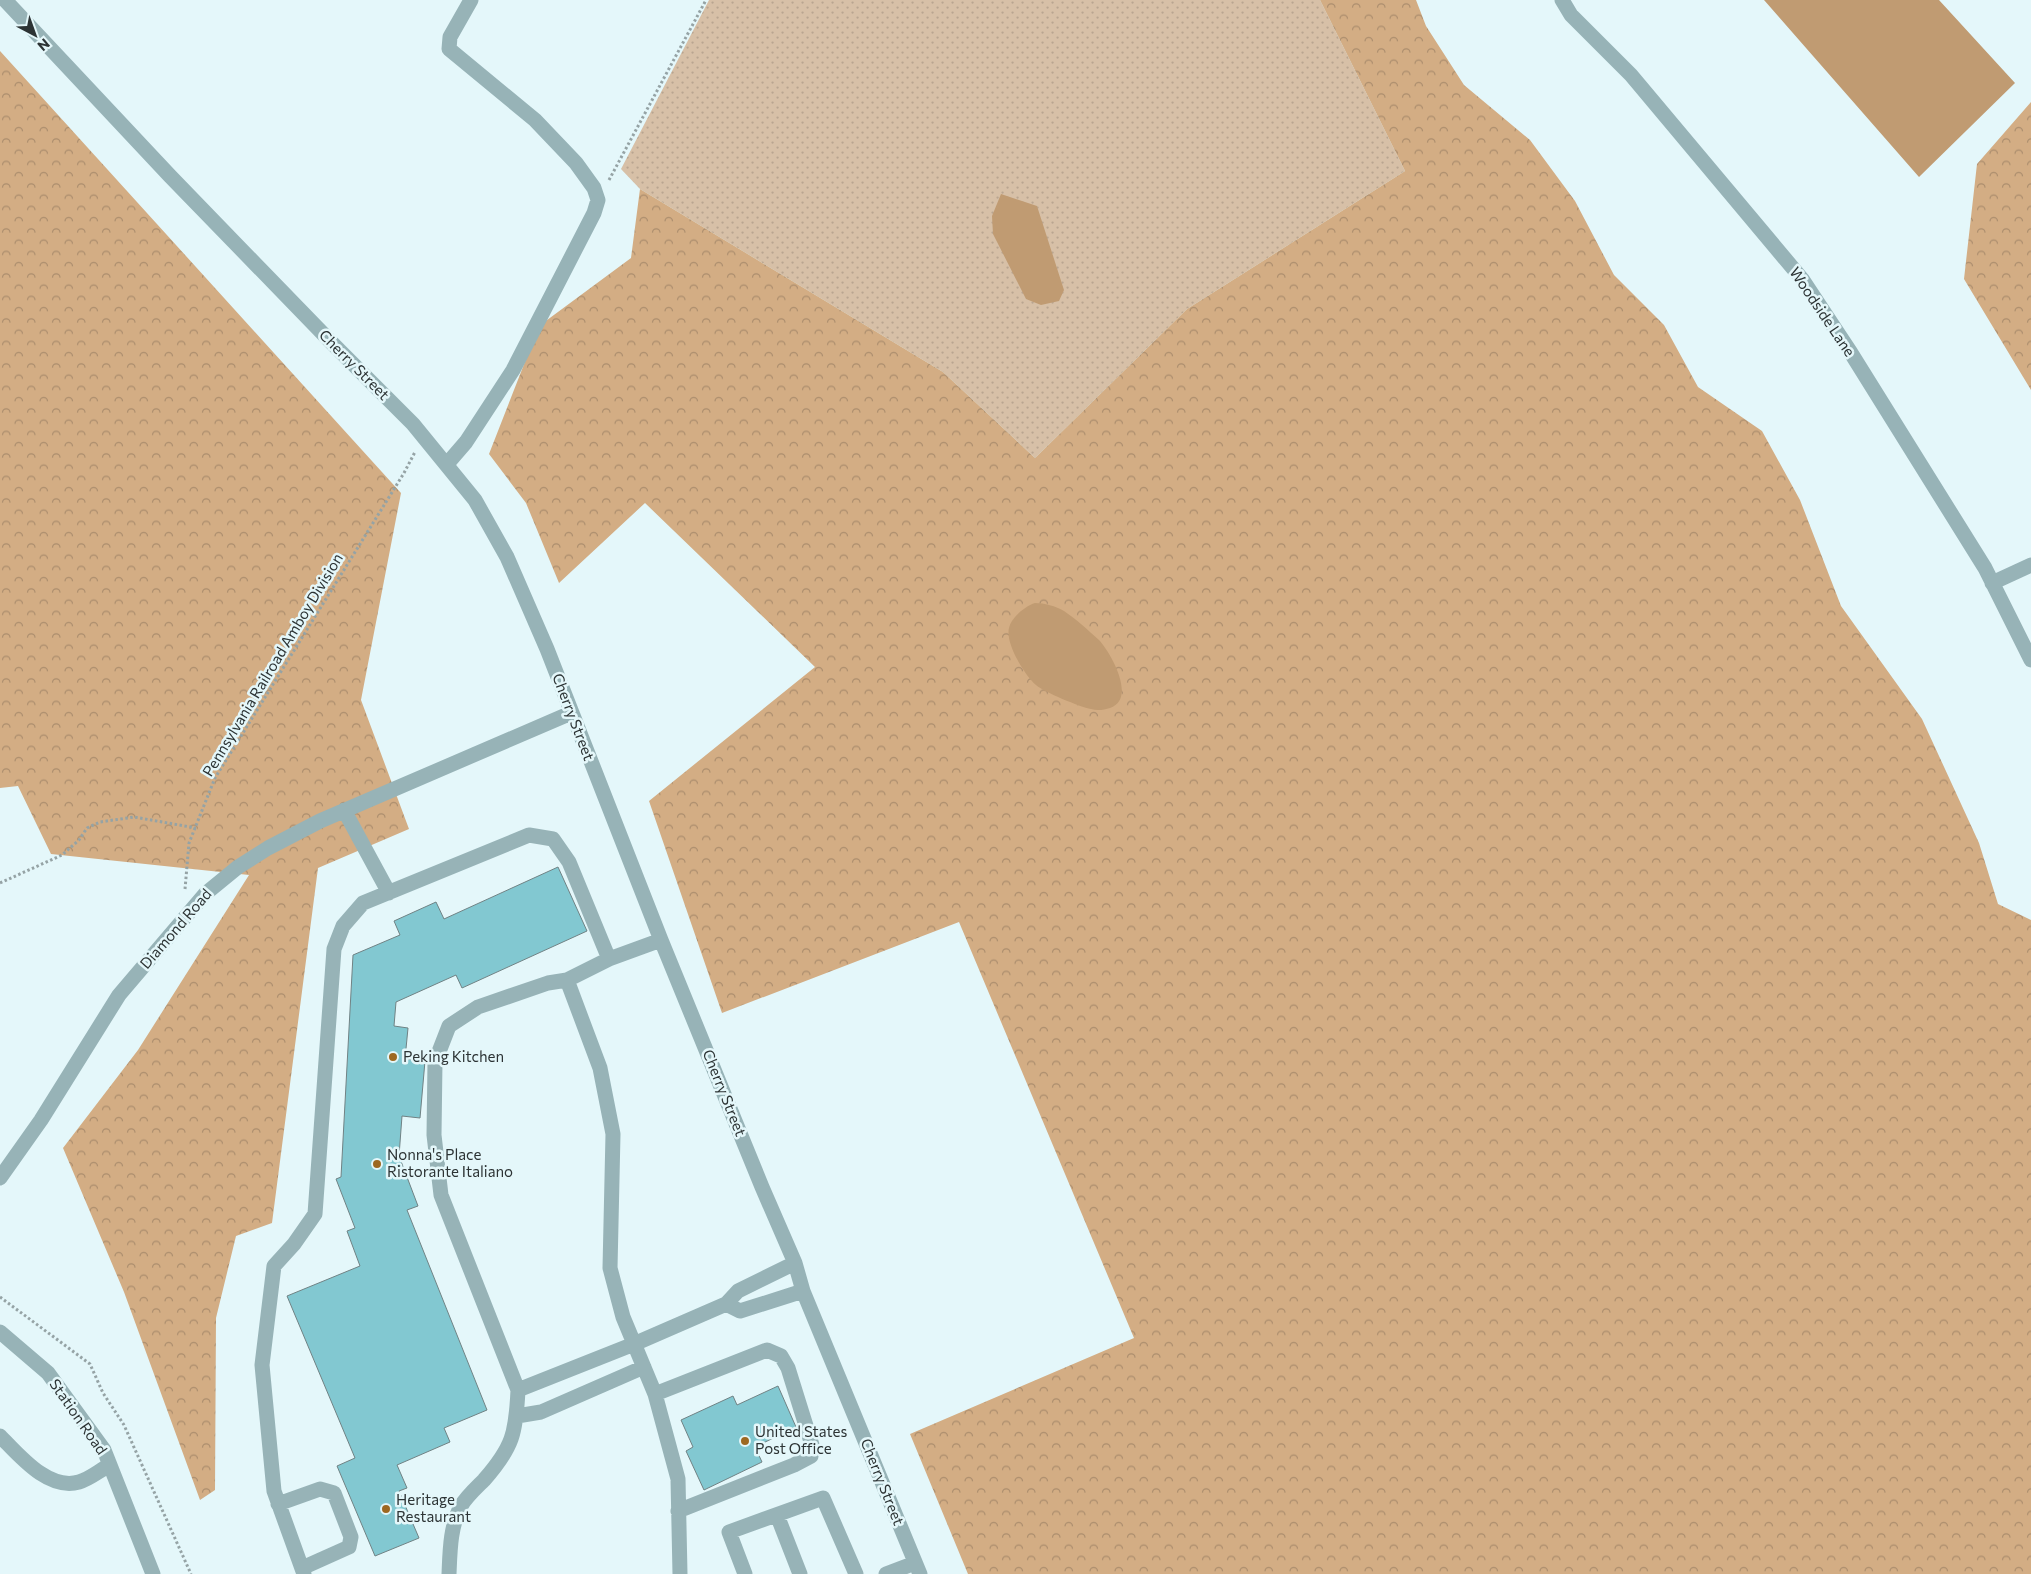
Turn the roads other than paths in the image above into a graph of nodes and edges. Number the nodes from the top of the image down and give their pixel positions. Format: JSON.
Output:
{"nodes":[{"id":1,"x":5,"y":0,"type":"edge"},
{"id":2,"x":471,"y":0,"type":"edge"},
{"id":3,"x":1562,"y":0,"type":"edge"},
{"id":4,"x":447,"y":464,"type":"junction"},
{"id":5,"x":2031,"y":565,"type":"edge"},
{"id":6,"x":1992,"y":583,"type":"junction"},
{"id":7,"x":2031,"y":660,"type":"edge"},
{"id":8,"x":571,"y":713,"type":"junction"},
{"id":9,"x":344,"y":810,"type":"junction"},
{"id":10,"x":389,"y":893,"type":"junction"},
{"id":11,"x":661,"y":940,"type":"junction"},
{"id":12,"x":609,"y":959,"type":"junction"},
{"id":13,"x":567,"y":980,"type":"junction"},
{"id":14,"x":0,"y":1178,"type":"edge"},
{"id":15,"x":795,"y":1263,"type":"junction"},
{"id":16,"x":803,"y":1291,"type":"junction"},
{"id":17,"x":726,"y":1304,"type":"junction"},
{"id":18,"x":0,"y":1332,"type":"edge"},
{"id":19,"x":634,"y":1344,"type":"junction"},
{"id":20,"x":644,"y":1367,"type":"junction"},
{"id":21,"x":518,"y":1390,"type":"junction"},
{"id":22,"x":655,"y":1394,"type":"junction"},
{"id":23,"x":517,"y":1416,"type":"junction"},
{"id":24,"x":0,"y":1436,"type":"edge"},
{"id":25,"x":110,"y":1465,"type":"junction"},
{"id":26,"x":278,"y":1504,"type":"junction"},
{"id":27,"x":678,"y":1511,"type":"junction"},
{"id":28,"x":777,"y":1515,"type":"junction"},
{"id":29,"x":918,"y":1568,"type":"edge"},
{"id":30,"x":303,"y":1571,"type":"edge"},
{"id":31,"x":153,"y":1574,"type":"edge"},
{"id":32,"x":450,"y":1574,"type":"edge"},
{"id":33,"x":680,"y":1574,"type":"edge"},
{"id":34,"x":745,"y":1574,"type":"edge"},
{"id":35,"x":800,"y":1574,"type":"edge"},
{"id":36,"x":856,"y":1574,"type":"edge"},
{"id":37,"x":886,"y":1574,"type":"edge"}],
"edges":[{"from":1,"to":4,"type":"street","name":"Cherry Street"},
{"from":2,"to":4,"type":"street"},
{"from":3,"to":6,"type":"street","name":"Woodside Lane"},
{"from":4,"to":8,"type":"street","name":"Cherry Street"},
{"from":5,"to":6,"type":"street"},
{"from":6,"to":7,"type":"street","name":"Woodside Lane"},
{"from":8,"to":9,"type":"street","name":"Diamond Road"},
{"from":8,"to":11,"type":"street","name":"Cherry Street"},
{"from":9,"to":10,"type":"street"},
{"from":9,"to":14,"type":"street","name":"Diamond Road"},
{"from":10,"to":12,"type":"street"},
{"from":10,"to":26,"type":"street"},
{"from":11,"to":12,"type":"street"},
{"from":11,"to":15,"type":"street","name":"Cherry Street"},
{"from":12,"to":13,"type":"street"},
{"from":13,"to":19,"type":"street"},
{"from":13,"to":21,"type":"street"},
{"from":15,"to":16,"type":"street","name":"Cherry Street"},
{"from":15,"to":17,"type":"street"},
{"from":16,"to":17,"type":"street"},
{"from":16,"to":29,"type":"street","name":"Cherry Street"},
{"from":17,"to":19,"type":"street"},
{"from":18,"to":25,"type":"street","name":"Station Road"},
{"from":19,"to":20,"type":"street"},
{"from":19,"to":21,"type":"street"},
{"from":20,"to":22,"type":"street"},
{"from":20,"to":23,"type":"street"},
{"from":21,"to":23,"type":"street"},
{"from":22,"to":27,"type":"street"},
{"from":22,"to":27,"type":"street"},
{"from":23,"to":32,"type":"street"},
{"from":24,"to":25,"type":"street"},
{"from":25,"to":31,"type":"street","name":"Station Road"},
{"from":26,"to":30,"type":"street"},
{"from":26,"to":30,"type":"street"},
{"from":27,"to":33,"type":"street"},
{"from":28,"to":34,"type":"street"},
{"from":28,"to":35,"type":"street"},
{"from":28,"to":36,"type":"street"},
{"from":29,"to":37,"type":"street"}]}
